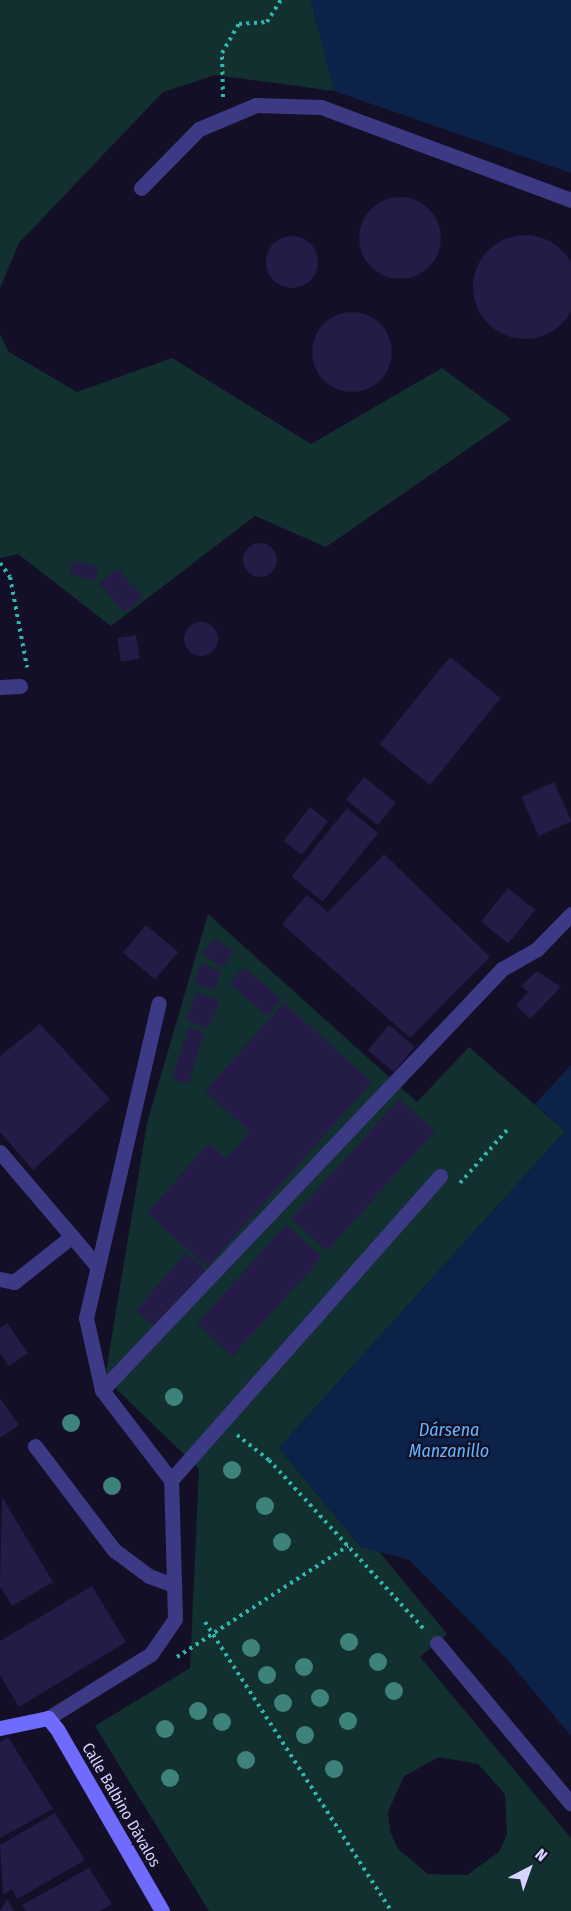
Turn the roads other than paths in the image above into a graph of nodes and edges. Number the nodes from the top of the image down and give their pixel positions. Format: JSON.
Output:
{"nodes":[{"id":1,"x":141,"y":188,"type":"dead end"},
{"id":2,"x":571,"y":200,"type":"edge"},
{"id":3,"x":20,"y":686,"type":"road end"},
{"id":4,"x":0,"y":687,"type":"edge"},
{"id":5,"x":571,"y":914,"type":"edge"},
{"id":6,"x":159,"y":1003,"type":"dead end"},
{"id":7,"x":0,"y":1152,"type":"edge"},
{"id":8,"x":440,"y":1176,"type":"dead end"},
{"id":9,"x":72,"y":1236,"type":"junction"},
{"id":10,"x":97,"y":1266,"type":"junction"},
{"id":11,"x":0,"y":1279,"type":"edge"},
{"id":12,"x":102,"y":1390,"type":"junction"},
{"id":13,"x":34,"y":1446,"type":"dead end"},
{"id":14,"x":171,"y":1480,"type":"junction"},
{"id":15,"x":174,"y":1585,"type":"junction"},
{"id":16,"x":437,"y":1643,"type":"road end"},
{"id":17,"x":48,"y":1718,"type":"junction"},
{"id":18,"x":2,"y":1723,"type":"edge"},
{"id":19,"x":571,"y":1804,"type":"edge"},
{"id":20,"x":162,"y":1911,"type":"edge"}],
"edges":[{"from":1,"to":2,"type":"street"},
{"from":3,"to":4,"type":"street"},
{"from":5,"to":12,"type":"street"},
{"from":6,"to":10,"type":"street"},
{"from":7,"to":9,"type":"street"},
{"from":8,"to":14,"type":"street"},
{"from":9,"to":10,"type":"street"},
{"from":9,"to":11,"type":"street"},
{"from":10,"to":12,"type":"street"},
{"from":12,"to":14,"type":"street"},
{"from":13,"to":15,"type":"street"},
{"from":14,"to":15,"type":"street"},
{"from":15,"to":17,"type":"street"},
{"from":16,"to":19,"type":"street"},
{"from":17,"to":18,"type":"main road"},
{"from":17,"to":20,"type":"main road","name":"Calle Balbino Dávalos"}]}
